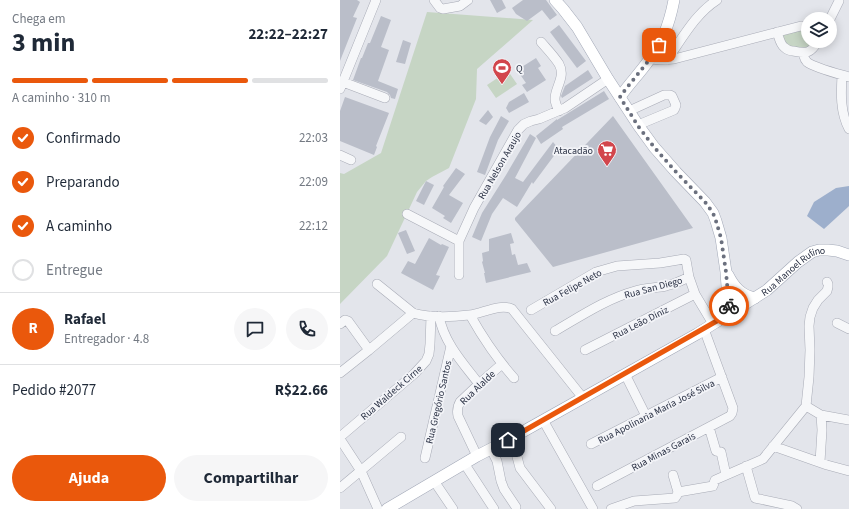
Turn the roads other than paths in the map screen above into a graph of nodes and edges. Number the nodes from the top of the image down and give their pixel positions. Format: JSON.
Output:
{"nodes":[{"id":1,"x":376,"y":0,"type":"edge"},
{"id":2,"x":434,"y":0,"type":"edge"},
{"id":3,"x":468,"y":0,"type":"edge"},
{"id":4,"x":555,"y":0,"type":"edge"},
{"id":5,"x":674,"y":0,"type":"edge"},
{"id":6,"x":717,"y":0,"type":"edge"},
{"id":7,"x":839,"y":1,"type":"dead end"},
{"id":8,"x":834,"y":12,"type":"edge"},
{"id":9,"x":801,"y":26,"type":"edge"},
{"id":10,"x":777,"y":32,"type":"junction"},
{"id":11,"x":541,"y":42,"type":"dead end"},
{"id":12,"x":812,"y":48,"type":"edge"},
{"id":13,"x":807,"y":52,"type":"junction"},
{"id":14,"x":650,"y":59,"type":"junction"},
{"id":15,"x":667,"y":60,"type":"junction"},
{"id":16,"x":845,"y":76,"type":"edge"},
{"id":17,"x":608,"y":79,"type":"junction"},
{"id":18,"x":342,"y":81,"type":"edge"},
{"id":19,"x":620,"y":97,"type":"junction"},
{"id":20,"x":386,"y":98,"type":"dead end"},
{"id":21,"x":559,"y":111,"type":"junction"},
{"id":22,"x":629,"y":111,"type":"junction"},
{"id":23,"x":638,"y":126,"type":"junction"},
{"id":24,"x":849,"y":128,"type":"edge"},
{"id":25,"x":340,"y":155,"type":"edge"},
{"id":26,"x":351,"y":160,"type":"dead end"},
{"id":27,"x":407,"y":214,"type":"dead end"},
{"id":28,"x":458,"y":241,"type":"junction"},
{"id":29,"x":849,"y":255,"type":"edge"},
{"id":30,"x":726,"y":272,"type":"junction"},
{"id":31,"x":459,"y":275,"type":"dead end"},
{"id":32,"x":689,"y":277,"type":"junction"},
{"id":33,"x":827,"y":282,"type":"dead end"},
{"id":34,"x":377,"y":284,"type":"dead end"},
{"id":35,"x":695,"y":294,"type":"junction"},
{"id":36,"x":755,"y":298,"type":"junction"},
{"id":37,"x":531,"y":310,"type":"dead end"},
{"id":38,"x":413,"y":313,"type":"junction"},
{"id":39,"x":729,"y":314,"type":"junction"},
{"id":40,"x":470,"y":315,"type":"junction"},
{"id":41,"x":435,"y":316,"type":"junction"},
{"id":42,"x":837,"y":322,"type":"dead end"},
{"id":43,"x":344,"y":323,"type":"edge"},
{"id":44,"x":709,"y":327,"type":"junction"},
{"id":45,"x":849,"y":329,"type":"edge"},
{"id":46,"x":555,"y":331,"type":"dead end"},
{"id":47,"x":451,"y":346,"type":"junction"},
{"id":48,"x":369,"y":350,"type":"junction"},
{"id":49,"x":586,"y":350,"type":"dead end"},
{"id":50,"x":502,"y":364,"type":"junction"},
{"id":51,"x":340,"y":373,"type":"edge"},
{"id":52,"x":625,"y":374,"type":"junction"},
{"id":53,"x":722,"y":377,"type":"junction"},
{"id":54,"x":514,"y":378,"type":"dead end"},
{"id":55,"x":479,"y":384,"type":"junction"},
{"id":56,"x":583,"y":398,"type":"junction"},
{"id":57,"x":806,"y":406,"type":"junction"},
{"id":58,"x":821,"y":415,"type":"junction"},
{"id":59,"x":646,"y":416,"type":"junction"},
{"id":60,"x":730,"y":416,"type":"joint"},
{"id":61,"x":543,"y":420,"type":"junction"},
{"id":62,"x":849,"y":420,"type":"edge"},
{"id":63,"x":709,"y":427,"type":"junction"},
{"id":64,"x":401,"y":437,"type":"dead end"},
{"id":65,"x":340,"y":438,"type":"edge"},
{"id":66,"x":508,"y":440,"type":"junction"},
{"id":67,"x":591,"y":444,"type":"dead end"},
{"id":68,"x":773,"y":446,"type":"junction"},
{"id":69,"x":491,"y":449,"type":"junction"},
{"id":70,"x":478,"y":456,"type":"junction"},
{"id":71,"x":425,"y":458,"type":"dead end"},
{"id":72,"x":820,"y":462,"type":"junction"},
{"id":73,"x":464,"y":464,"type":"junction"},
{"id":74,"x":746,"y":466,"type":"junction"},
{"id":75,"x":361,"y":471,"type":"junction"},
{"id":76,"x":849,"y":471,"type":"edge"},
{"id":77,"x":673,"y":475,"type":"dead end"},
{"id":78,"x":726,"y":475,"type":"junction"},
{"id":79,"x":434,"y":481,"type":"junction"},
{"id":80,"x":597,"y":486,"type":"dead end"},
{"id":81,"x":340,"y":488,"type":"edge"},
{"id":82,"x":678,"y":492,"type":"junction"},
{"id":83,"x":516,"y":508,"type":"dead end"},
{"id":84,"x":378,"y":509,"type":"edge"},
{"id":85,"x":386,"y":509,"type":"edge"},
{"id":86,"x":453,"y":509,"type":"edge"},
{"id":87,"x":494,"y":509,"type":"edge"},
{"id":88,"x":551,"y":509,"type":"edge"},
{"id":89,"x":593,"y":509,"type":"edge"},
{"id":90,"x":610,"y":509,"type":"edge"},
{"id":91,"x":797,"y":509,"type":"edge"}],
"edges":[{"from":1,"to":18,"type":"street"},
{"from":2,"to":3,"type":"street"},
{"from":4,"to":17,"type":"main road"},
{"from":5,"to":14,"type":"main road"},
{"from":6,"to":15,"type":"street"},
{"from":7,"to":8,"type":"street"},
{"from":9,"to":10,"type":"street"},
{"from":10,"to":13,"type":"street"},
{"from":10,"to":15,"type":"street"},
{"from":11,"to":21,"type":"street"},
{"from":12,"to":13,"type":"street"},
{"from":13,"to":16,"type":"street"},
{"from":14,"to":15,"type":"street"},
{"from":14,"to":19,"type":"main road"},
{"from":16,"to":24,"type":"street"},
{"from":17,"to":19,"type":"main road"},
{"from":17,"to":21,"type":"street","name":"Rua Nelson Araujo"},
{"from":18,"to":20,"type":"street"},
{"from":19,"to":22,"type":"main road"},
{"from":21,"to":28,"type":"street","name":"Rua Nelson Araujo"},
{"from":22,"to":23,"type":"main road"},
{"from":22,"to":23,"type":"street"},
{"from":23,"to":30,"type":"main road"},
{"from":25,"to":26,"type":"street"},
{"from":27,"to":28,"type":"street"},
{"from":28,"to":31,"type":"street","name":"Rua Nelson Araujo"},
{"from":29,"to":36,"type":"main road","name":"Rua Manoel Rufino"},
{"from":30,"to":36,"type":"main road"},
{"from":30,"to":39,"type":"main road"},
{"from":32,"to":35,"type":"street","name":"Rua Felipe Neto"},
{"from":32,"to":37,"type":"street","name":"Rua Felipe Neto"},
{"from":32,"to":46,"type":"street","name":"Rua San Diego"},
{"from":33,"to":57,"type":"street"},
{"from":34,"to":38,"type":"street"},
{"from":35,"to":44,"type":"street","name":"Rua Felipe Neto"},
{"from":35,"to":49,"type":"street","name":"Rua Leão Diniz"},
{"from":36,"to":39,"type":"main road","name":"Rua Manoel Rufino"},
{"from":38,"to":41,"type":"street"},
{"from":38,"to":48,"type":"street"},
{"from":39,"to":44,"type":"main road","name":"Rua Manoel Rufino"},
{"from":40,"to":41,"type":"street"},
{"from":40,"to":50,"type":"street"},
{"from":40,"to":56,"type":"street"},
{"from":41,"to":47,"type":"street"},
{"from":41,"to":65,"type":"street","name":"Rua Waldeck Cirne"},
{"from":42,"to":45,"type":"street"},
{"from":43,"to":48,"type":"street"},
{"from":44,"to":52,"type":"main road","name":"Rua Manoel Rufino"},
{"from":44,"to":53,"type":"street","name":"Rua Felipe Neto"},
{"from":47,"to":55,"type":"street"},
{"from":47,"to":71,"type":"street","name":"Rua Gregório Santos"},
{"from":48,"to":51,"type":"street"},
{"from":50,"to":54,"type":"street"},
{"from":50,"to":55,"type":"street","name":"Rua Alalde"},
{"from":52,"to":56,"type":"main road","name":"Rua Manoel Rufino"},
{"from":52,"to":59,"type":"street"},
{"from":53,"to":59,"type":"street","name":"Rua Apolinaria Maria José Silva"},
{"from":53,"to":60,"type":"street","name":"Rua Felipe Neto"},
{"from":55,"to":70,"type":"street","name":"Rua Alalde"},
{"from":56,"to":61,"type":"main road","name":"Rua Manoel Rufino"},
{"from":57,"to":58,"type":"street"},
{"from":57,"to":68,"type":"street"},
{"from":58,"to":62,"type":"street"},
{"from":58,"to":72,"type":"street"},
{"from":59,"to":67,"type":"street","name":"Rua Apolinaria Maria José Silva"},
{"from":60,"to":63,"type":"street","name":"Rua Minas Garais"},
{"from":61,"to":66,"type":"main road","name":"Rua Manoel Rufino"},
{"from":61,"to":89,"type":"street"},
{"from":63,"to":78,"type":"street"},
{"from":63,"to":80,"type":"street","name":"Rua Minas Garais"},
{"from":64,"to":75,"type":"street"},
{"from":65,"to":75,"type":"street"},
{"from":66,"to":69,"type":"main road","name":"Rua Manoel Rufino"},
{"from":66,"to":88,"type":"street"},
{"from":68,"to":72,"type":"street"},
{"from":68,"to":74,"type":"street"},
{"from":69,"to":70,"type":"main road","name":"Rua Manoel Rufino"},
{"from":69,"to":83,"type":"street"},
{"from":70,"to":73,"type":"main road","name":"Rua Manoel Rufino"},
{"from":72,"to":76,"type":"street"},
{"from":73,"to":79,"type":"main road","name":"Rua Manoel Rufino"},
{"from":73,"to":87,"type":"street"},
{"from":74,"to":78,"type":"street"},
{"from":74,"to":91,"type":"street"},
{"from":75,"to":81,"type":"street"},
{"from":75,"to":84,"type":"street"},
{"from":77,"to":82,"type":"street"},
{"from":78,"to":82,"type":"street"},
{"from":79,"to":85,"type":"main road","name":"Rua Manoel Rufino"},
{"from":79,"to":86,"type":"street"},
{"from":82,"to":90,"type":"street"}]}
